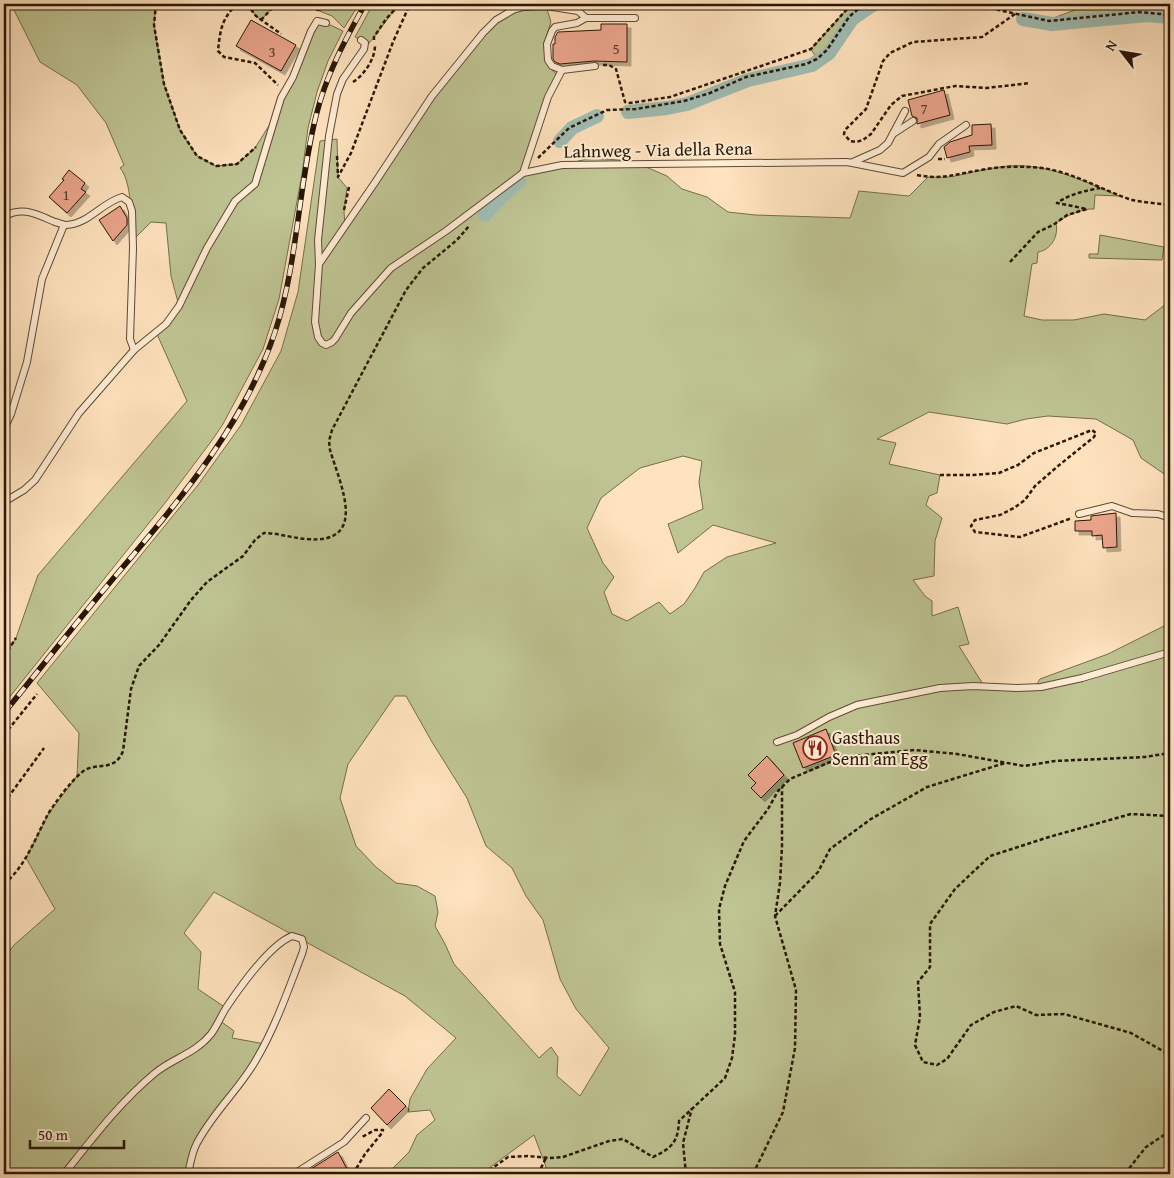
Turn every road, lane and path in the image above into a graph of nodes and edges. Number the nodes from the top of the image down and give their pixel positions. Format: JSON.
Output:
{"nodes":[{"id":1,"x":156,"y":4,"type":"edge"},
{"id":2,"x":238,"y":4,"type":"edge"},
{"id":3,"x":247,"y":4,"type":"edge"},
{"id":4,"x":276,"y":4,"type":"edge"},
{"id":5,"x":305,"y":4,"type":"edge"},
{"id":6,"x":351,"y":4,"type":"edge"},
{"id":7,"x":410,"y":4,"type":"edge"},
{"id":8,"x":854,"y":4,"type":"edge"},
{"id":9,"x":868,"y":4,"type":"edge"},
{"id":10,"x":971,"y":4,"type":"edge"},
{"id":11,"x":1016,"y":14,"type":"junction"},
{"id":12,"x":1170,"y":15,"type":"edge"},
{"id":13,"x":586,"y":18,"type":"junction"},
{"id":14,"x":635,"y":18,"type":"dead end"},
{"id":15,"x":261,"y":20,"type":"junction"},
{"id":16,"x":326,"y":23,"type":"dead end"},
{"id":17,"x":281,"y":34,"type":"dead end"},
{"id":18,"x":361,"y":40,"type":"dead end"},
{"id":19,"x":595,"y":66,"type":"joint"},
{"id":20,"x":562,"y":70,"type":"junction"},
{"id":21,"x":1030,"y":83,"type":"dead end"},
{"id":22,"x":284,"y":91,"type":"junction"},
{"id":23,"x":905,"y":111,"type":"dead end"},
{"id":24,"x":913,"y":121,"type":"dead end"},
{"id":25,"x":966,"y":125,"type":"dead end"},
{"id":26,"x":892,"y":134,"type":"junction"},
{"id":27,"x":260,"y":140,"type":"dead end"},
{"id":28,"x":337,"y":149,"type":"dead end"},
{"id":29,"x":537,"y":159,"type":"dead end"},
{"id":30,"x":852,"y":163,"type":"junction"},
{"id":31,"x":523,"y":173,"type":"junction"},
{"id":32,"x":903,"y":173,"type":"junction"},
{"id":33,"x":349,"y":187,"type":"dead end"},
{"id":34,"x":1101,"y":188,"type":"junction"},
{"id":35,"x":1170,"y":205,"type":"edge"},
{"id":36,"x":4,"y":217,"type":"edge"},
{"id":37,"x":64,"y":225,"type":"junction"},
{"id":38,"x":470,"y":225,"type":"dead end"},
{"id":39,"x":345,"y":226,"type":"junction"},
{"id":40,"x":1010,"y":262,"type":"dead end"},
{"id":41,"x":319,"y":264,"type":"junction"},
{"id":42,"x":134,"y":350,"type":"junction"},
{"id":43,"x":4,"y":429,"type":"edge"},
{"id":44,"x":940,"y":475,"type":"dead end"},
{"id":45,"x":4,"y":502,"type":"edge"},
{"id":46,"x":1079,"y":514,"type":"joint"},
{"id":47,"x":1170,"y":518,"type":"edge"},
{"id":48,"x":16,"y":638,"type":"dead end"},
{"id":49,"x":1170,"y":652,"type":"edge"},
{"id":50,"x":4,"y":656,"type":"edge"},
{"id":51,"x":37,"y":694,"type":"dead end"},
{"id":52,"x":4,"y":735,"type":"edge"},
{"id":53,"x":777,"y":742,"type":"dead end"},
{"id":54,"x":44,"y":748,"type":"dead end"},
{"id":55,"x":1170,"y":753,"type":"edge"},
{"id":56,"x":1007,"y":763,"type":"junction"},
{"id":57,"x":782,"y":787,"type":"junction"},
{"id":58,"x":4,"y":803,"type":"edge"},
{"id":59,"x":1170,"y":816,"type":"edge"},
{"id":60,"x":4,"y":884,"type":"edge"},
{"id":61,"x":775,"y":916,"type":"junction"},
{"id":62,"x":1170,"y":1055,"type":"edge"},
{"id":63,"x":693,"y":1107,"type":"junction"},
{"id":64,"x":366,"y":1118,"type":"dead end"},
{"id":65,"x":383,"y":1130,"type":"dead end"},
{"id":66,"x":1170,"y":1131,"type":"edge"},
{"id":67,"x":546,"y":1158,"type":"junction"},
{"id":68,"x":64,"y":1174,"type":"edge"},
{"id":69,"x":188,"y":1174,"type":"edge"},
{"id":70,"x":294,"y":1174,"type":"edge"},
{"id":71,"x":352,"y":1174,"type":"edge"},
{"id":72,"x":484,"y":1174,"type":"edge"},
{"id":73,"x":538,"y":1174,"type":"edge"},
{"id":74,"x":686,"y":1174,"type":"edge"},
{"id":75,"x":753,"y":1174,"type":"edge"},
{"id":76,"x":1126,"y":1174,"type":"edge"}],
"edges":[{"from":1,"to":27,"type":"path"},
{"from":2,"to":22,"type":"path"},
{"from":3,"to":15,"type":"path"},
{"from":4,"to":15,"type":"path"},
{"from":5,"to":6,"type":"path"},
{"from":7,"to":28,"type":"path"},
{"from":8,"to":19,"type":"path"},
{"from":9,"to":29,"type":"path"},
{"from":10,"to":11,"type":"path"},
{"from":11,"to":12,"type":"path"},
{"from":11,"to":21,"type":"path"},
{"from":13,"to":14,"type":"lane"},
{"from":13,"to":20,"type":"lane"},
{"from":13,"to":39,"type":"lane"},
{"from":15,"to":17,"type":"path"},
{"from":16,"to":22,"type":"lane"},
{"from":18,"to":41,"type":"lane"},
{"from":19,"to":20,"type":"lane"},
{"from":20,"to":31,"type":"lane"},
{"from":22,"to":42,"type":"lane"},
{"from":23,"to":26,"type":"lane"},
{"from":24,"to":26,"type":"lane"},
{"from":25,"to":32,"type":"lane"},
{"from":26,"to":30,"type":"lane"},
{"from":30,"to":31,"type":"lane","name":"Lahnweg - Via della Rena"},
{"from":30,"to":32,"type":"lane","name":"Lahnweg - Via della Rena"},
{"from":31,"to":41,"type":"lane"},
{"from":32,"to":34,"type":"path"},
{"from":33,"to":39,"type":"path"},
{"from":34,"to":35,"type":"path"},
{"from":34,"to":40,"type":"path"},
{"from":36,"to":37,"type":"lane"},
{"from":37,"to":42,"type":"lane"},
{"from":37,"to":43,"type":"lane"},
{"from":38,"to":60,"type":"path"},
{"from":39,"to":41,"type":"lane"},
{"from":42,"to":45,"type":"lane"},
{"from":44,"to":46,"type":"path"},
{"from":46,"to":47,"type":"lane"},
{"from":48,"to":50,"type":"path"},
{"from":49,"to":53,"type":"lane"},
{"from":51,"to":52,"type":"path"},
{"from":54,"to":58,"type":"path"},
{"from":55,"to":56,"type":"path"},
{"from":56,"to":57,"type":"path"},
{"from":56,"to":61,"type":"path"},
{"from":57,"to":61,"type":"path"},
{"from":57,"to":63,"type":"path"},
{"from":59,"to":62,"type":"path"},
{"from":61,"to":75,"type":"path"},
{"from":63,"to":67,"type":"path"},
{"from":63,"to":74,"type":"path"},
{"from":64,"to":70,"type":"lane"},
{"from":65,"to":71,"type":"path"},
{"from":66,"to":76,"type":"path"},
{"from":67,"to":72,"type":"path"},
{"from":67,"to":73,"type":"path"},
{"from":68,"to":69,"type":"lane"}]}
